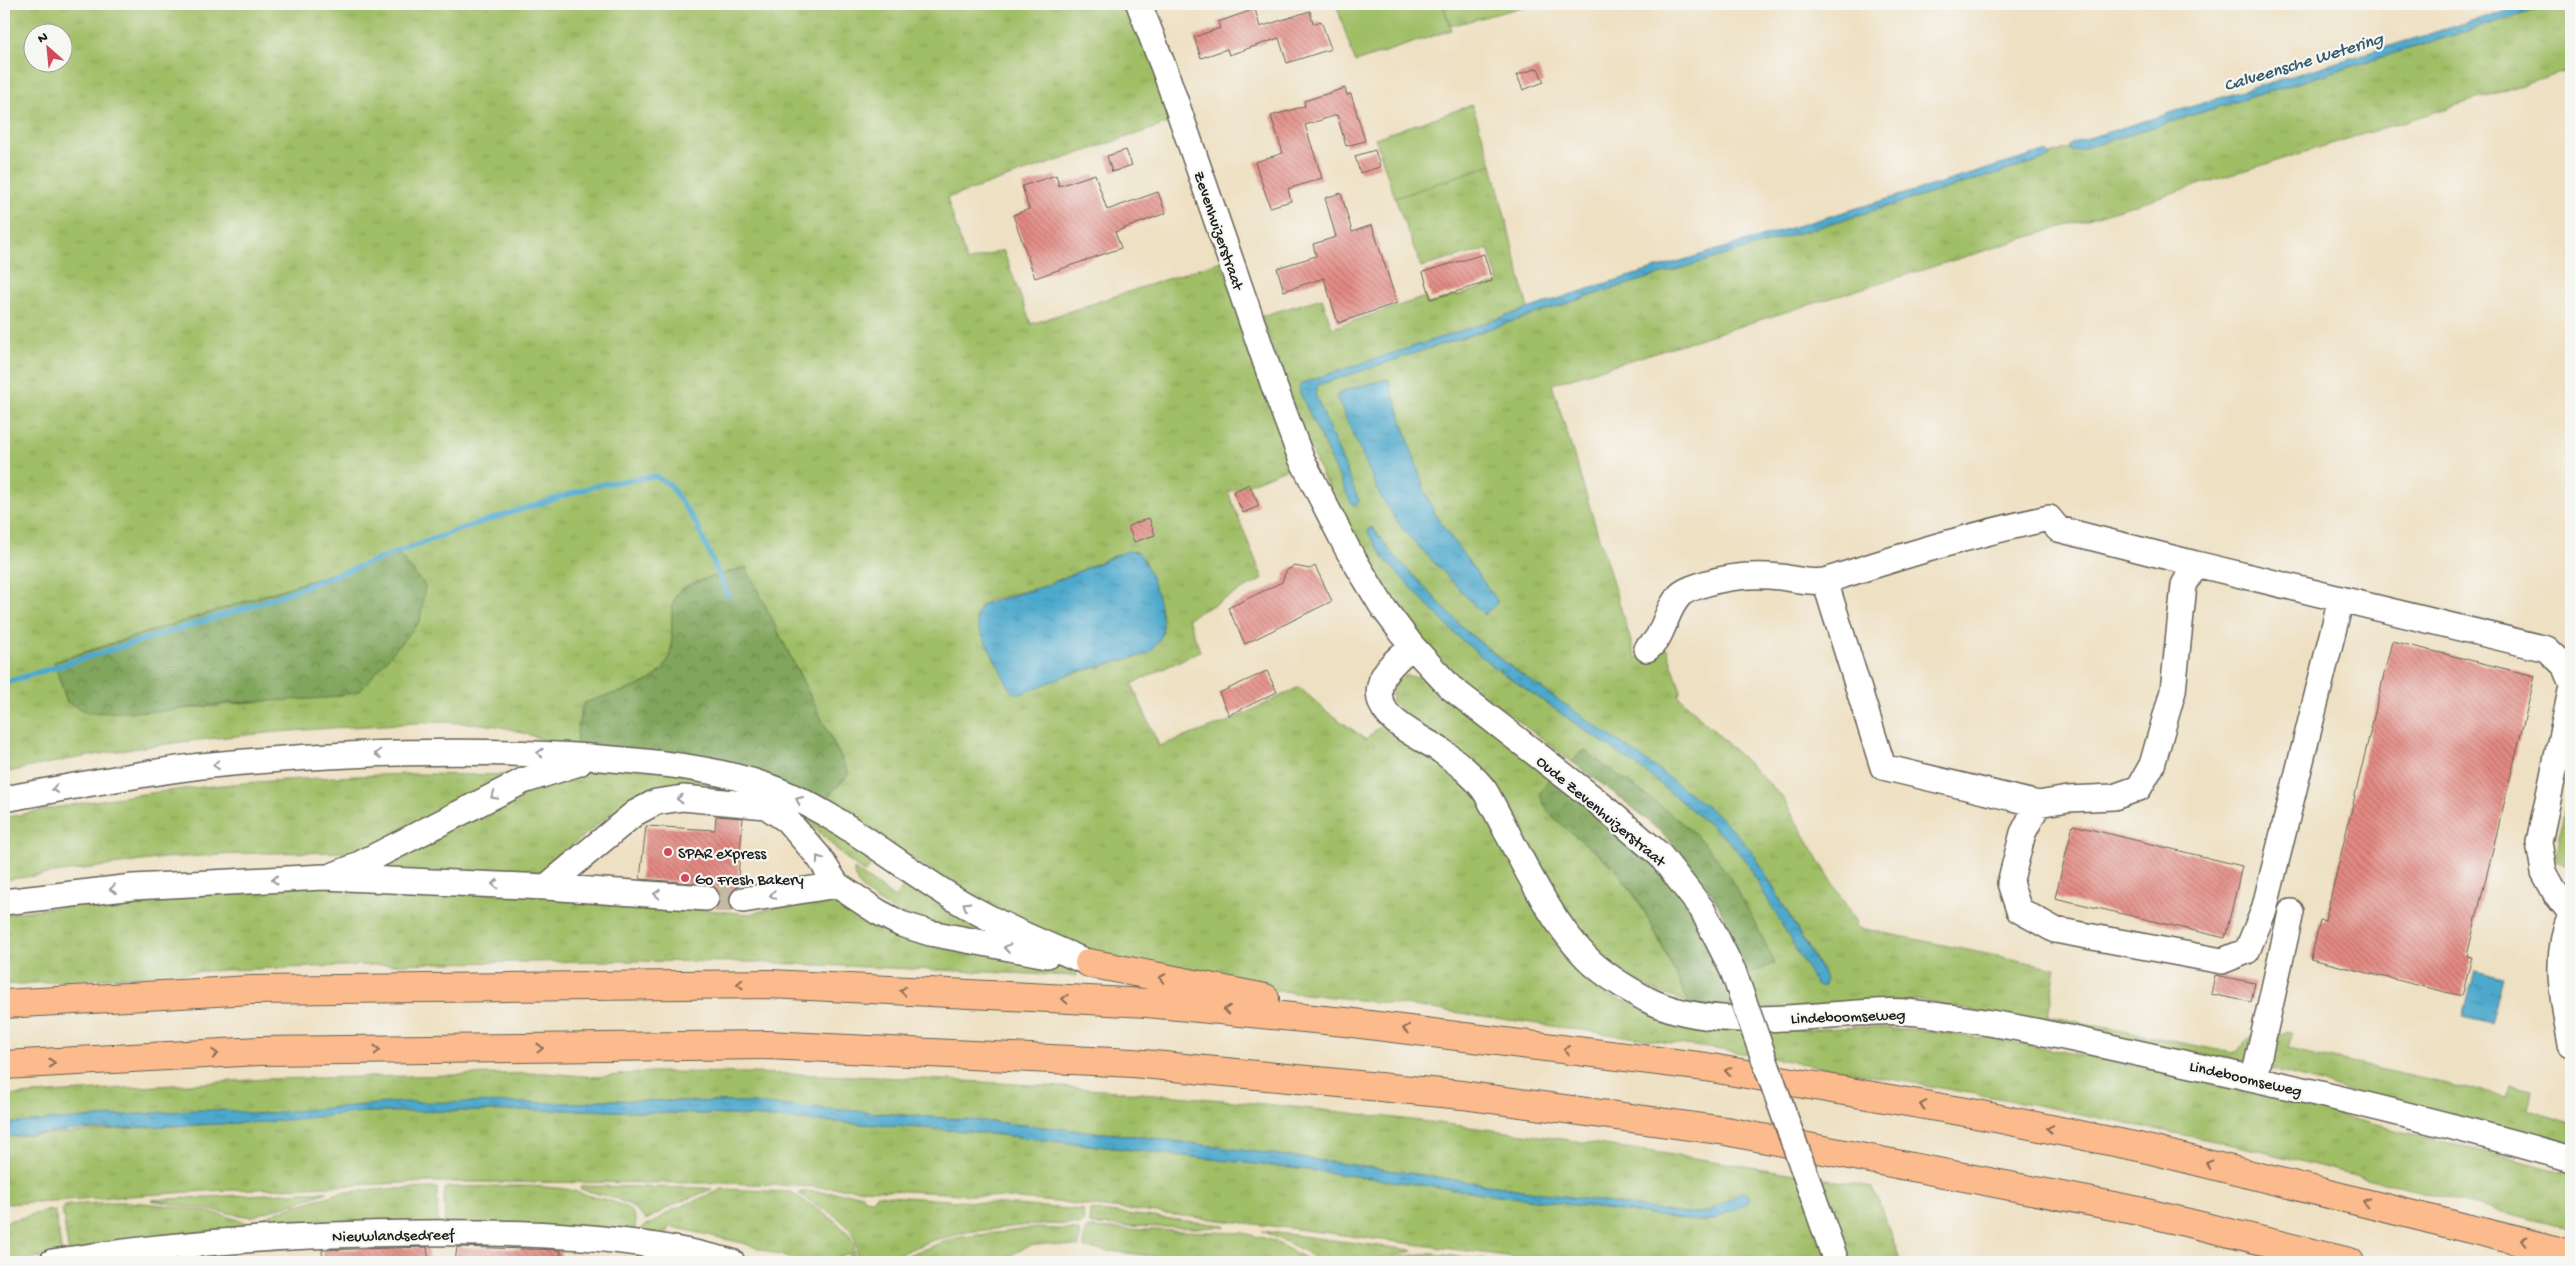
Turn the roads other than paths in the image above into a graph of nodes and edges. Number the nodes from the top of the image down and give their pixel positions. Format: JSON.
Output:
{"nodes":[{"id":1,"x":1139,"y":4,"type":"edge"},
{"id":2,"x":1301,"y":458,"type":"joint"},
{"id":3,"x":2196,"y":564,"type":"junction"},
{"id":4,"x":1825,"y":581,"type":"junction"},
{"id":5,"x":2341,"y":599,"type":"junction"},
{"id":6,"x":1412,"y":646,"type":"junction"},
{"id":7,"x":1647,"y":650,"type":"dead end"},
{"id":8,"x":2571,"y":682,"type":"edge"},
{"id":9,"x":2571,"y":690,"type":"edge"},
{"id":10,"x":606,"y":758,"type":"junction"},
{"id":11,"x":4,"y":799,"type":"edge"},
{"id":12,"x":2038,"y":804,"type":"junction"},
{"id":13,"x":324,"y":877,"type":"junction"},
{"id":14,"x":837,"y":885,"type":"junction"},
{"id":15,"x":546,"y":886,"type":"junction"},
{"id":16,"x":706,"y":898,"type":"tunnel mouth"},
{"id":17,"x":743,"y":900,"type":"tunnel mouth"},
{"id":18,"x":4,"y":902,"type":"edge"},
{"id":19,"x":2292,"y":912,"type":"dead end"},
{"id":20,"x":2571,"y":914,"type":"edge"},
{"id":21,"x":1089,"y":963,"type":"junction"},
{"id":22,"x":4,"y":1004,"type":"edge"},
{"id":23,"x":1345,"y":1022,"type":"junction"},
{"id":24,"x":2571,"y":1044,"type":"edge"},
{"id":25,"x":4,"y":1066,"type":"edge"},
{"id":26,"x":2254,"y":1078,"type":"junction"},
{"id":27,"x":2571,"y":1159,"type":"edge"},
{"id":28,"x":1833,"y":1253,"type":"edge"},
{"id":29,"x":2571,"y":1254,"type":"edge"},
{"id":30,"x":52,"y":1262,"type":"edge"},
{"id":31,"x":732,"y":1262,"type":"edge"},
{"id":32,"x":2350,"y":1262,"type":"edge"}],
"edges":[{"from":1,"to":2,"type":"street","name":"Zevenhuizerstraat"},
{"from":2,"to":6,"type":"street","name":"Oude Zevenhuizerstraat"},
{"from":3,"to":4,"type":"street"},
{"from":3,"to":5,"type":"street"},
{"from":3,"to":12,"type":"street"},
{"from":4,"to":7,"type":"street"},
{"from":4,"to":12,"type":"street"},
{"from":5,"to":8,"type":"street"},
{"from":5,"to":12,"type":"street"},
{"from":6,"to":26,"type":"street","name":"Lindeboomseweg"},
{"from":6,"to":28,"type":"street","name":"Oude Zevenhuizerstraat","bridge":true},
{"from":9,"to":20,"type":"street"},
{"from":10,"to":11,"type":"street","one_way":true},
{"from":10,"to":13,"type":"street","one_way":true},
{"from":21,"to":10,"type":"street","one_way":true},
{"from":15,"to":13,"type":"street","one_way":true},
{"from":13,"to":18,"type":"street","one_way":true},
{"from":14,"to":15,"type":"street","one_way":true},
{"from":14,"to":17,"type":"street","one_way":true},
{"from":21,"to":14,"type":"street","one_way":true},
{"from":16,"to":15,"type":"street","one_way":true},
{"from":19,"to":26,"type":"street"},
{"from":20,"to":24,"type":"street"},
{"from":23,"to":21,"type":"highway","one_way":true},
{"from":23,"to":22,"type":"highway","one_way":true},
{"from":29,"to":23,"type":"highway","one_way":true},
{"from":25,"to":32,"type":"highway","one_way":true},
{"from":26,"to":27,"type":"street","name":"Lindeboomseweg"},
{"from":30,"to":31,"type":"street","name":"Nieuwlandsedreef"}]}
